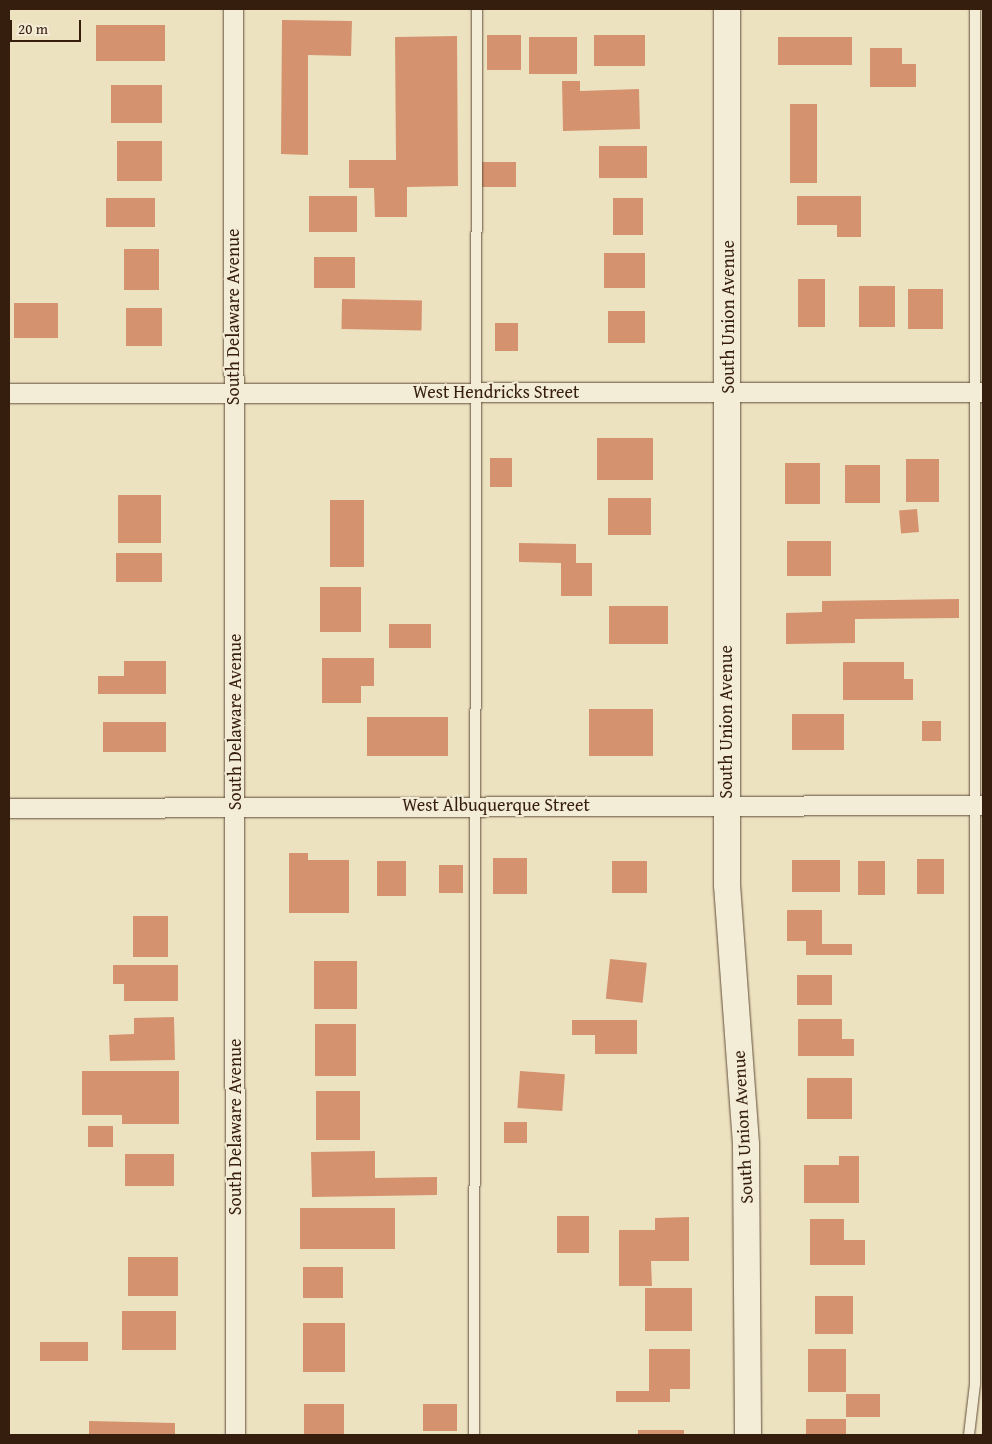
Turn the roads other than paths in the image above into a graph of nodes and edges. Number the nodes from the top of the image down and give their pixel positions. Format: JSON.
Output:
{"nodes":[{"id":1,"x":233,"y":9,"type":"edge"},
{"id":2,"x":478,"y":9,"type":"edge"},
{"id":3,"x":728,"y":9,"type":"edge"},
{"id":4,"x":975,"y":9,"type":"edge"},
{"id":5,"x":475,"y":392,"type":"junction"},
{"id":6,"x":728,"y":392,"type":"junction"},
{"id":7,"x":979,"y":392,"type":"edge"},
{"id":8,"x":233,"y":393,"type":"junction"},
{"id":9,"x":9,"y":394,"type":"edge"},
{"id":10,"x":727,"y":804,"type":"junction"},
{"id":11,"x":978,"y":805,"type":"edge"},
{"id":12,"x":473,"y":806,"type":"junction"},
{"id":13,"x":235,"y":807,"type":"junction"},
{"id":14,"x":9,"y":808,"type":"edge"},
{"id":15,"x":235,"y":1435,"type":"edge"},
{"id":16,"x":474,"y":1435,"type":"edge"},
{"id":17,"x":748,"y":1435,"type":"edge"},
{"id":18,"x":969,"y":1435,"type":"edge"}],
"edges":[{"from":1,"to":8,"type":"street","name":"South Delaware Avenue"},
{"from":2,"to":5,"type":"lane"},
{"from":3,"to":6,"type":"main road","name":"South Union Avenue"},
{"from":4,"to":7,"type":"lane"},
{"from":5,"to":6,"type":"street","name":"West Hendricks Street"},
{"from":5,"to":8,"type":"street","name":"West Hendricks Street"},
{"from":5,"to":12,"type":"lane"},
{"from":6,"to":7,"type":"street","name":"West Hendricks Street"},
{"from":6,"to":10,"type":"main road","name":"South Union Avenue"},
{"from":7,"to":11,"type":"lane"},
{"from":8,"to":9,"type":"street","name":"West Hendricks Street"},
{"from":8,"to":13,"type":"street","name":"South Delaware Avenue"},
{"from":10,"to":11,"type":"street","name":"West Albuquerque Street"},
{"from":10,"to":12,"type":"street","name":"West Albuquerque Street"},
{"from":10,"to":17,"type":"main road","name":"South Union Avenue"},
{"from":11,"to":18,"type":"lane"},
{"from":12,"to":13,"type":"street","name":"West Albuquerque Street"},
{"from":12,"to":16,"type":"lane"},
{"from":13,"to":14,"type":"street","name":"West Albuquerque Street"},
{"from":13,"to":15,"type":"street","name":"South Delaware Avenue"}]}
